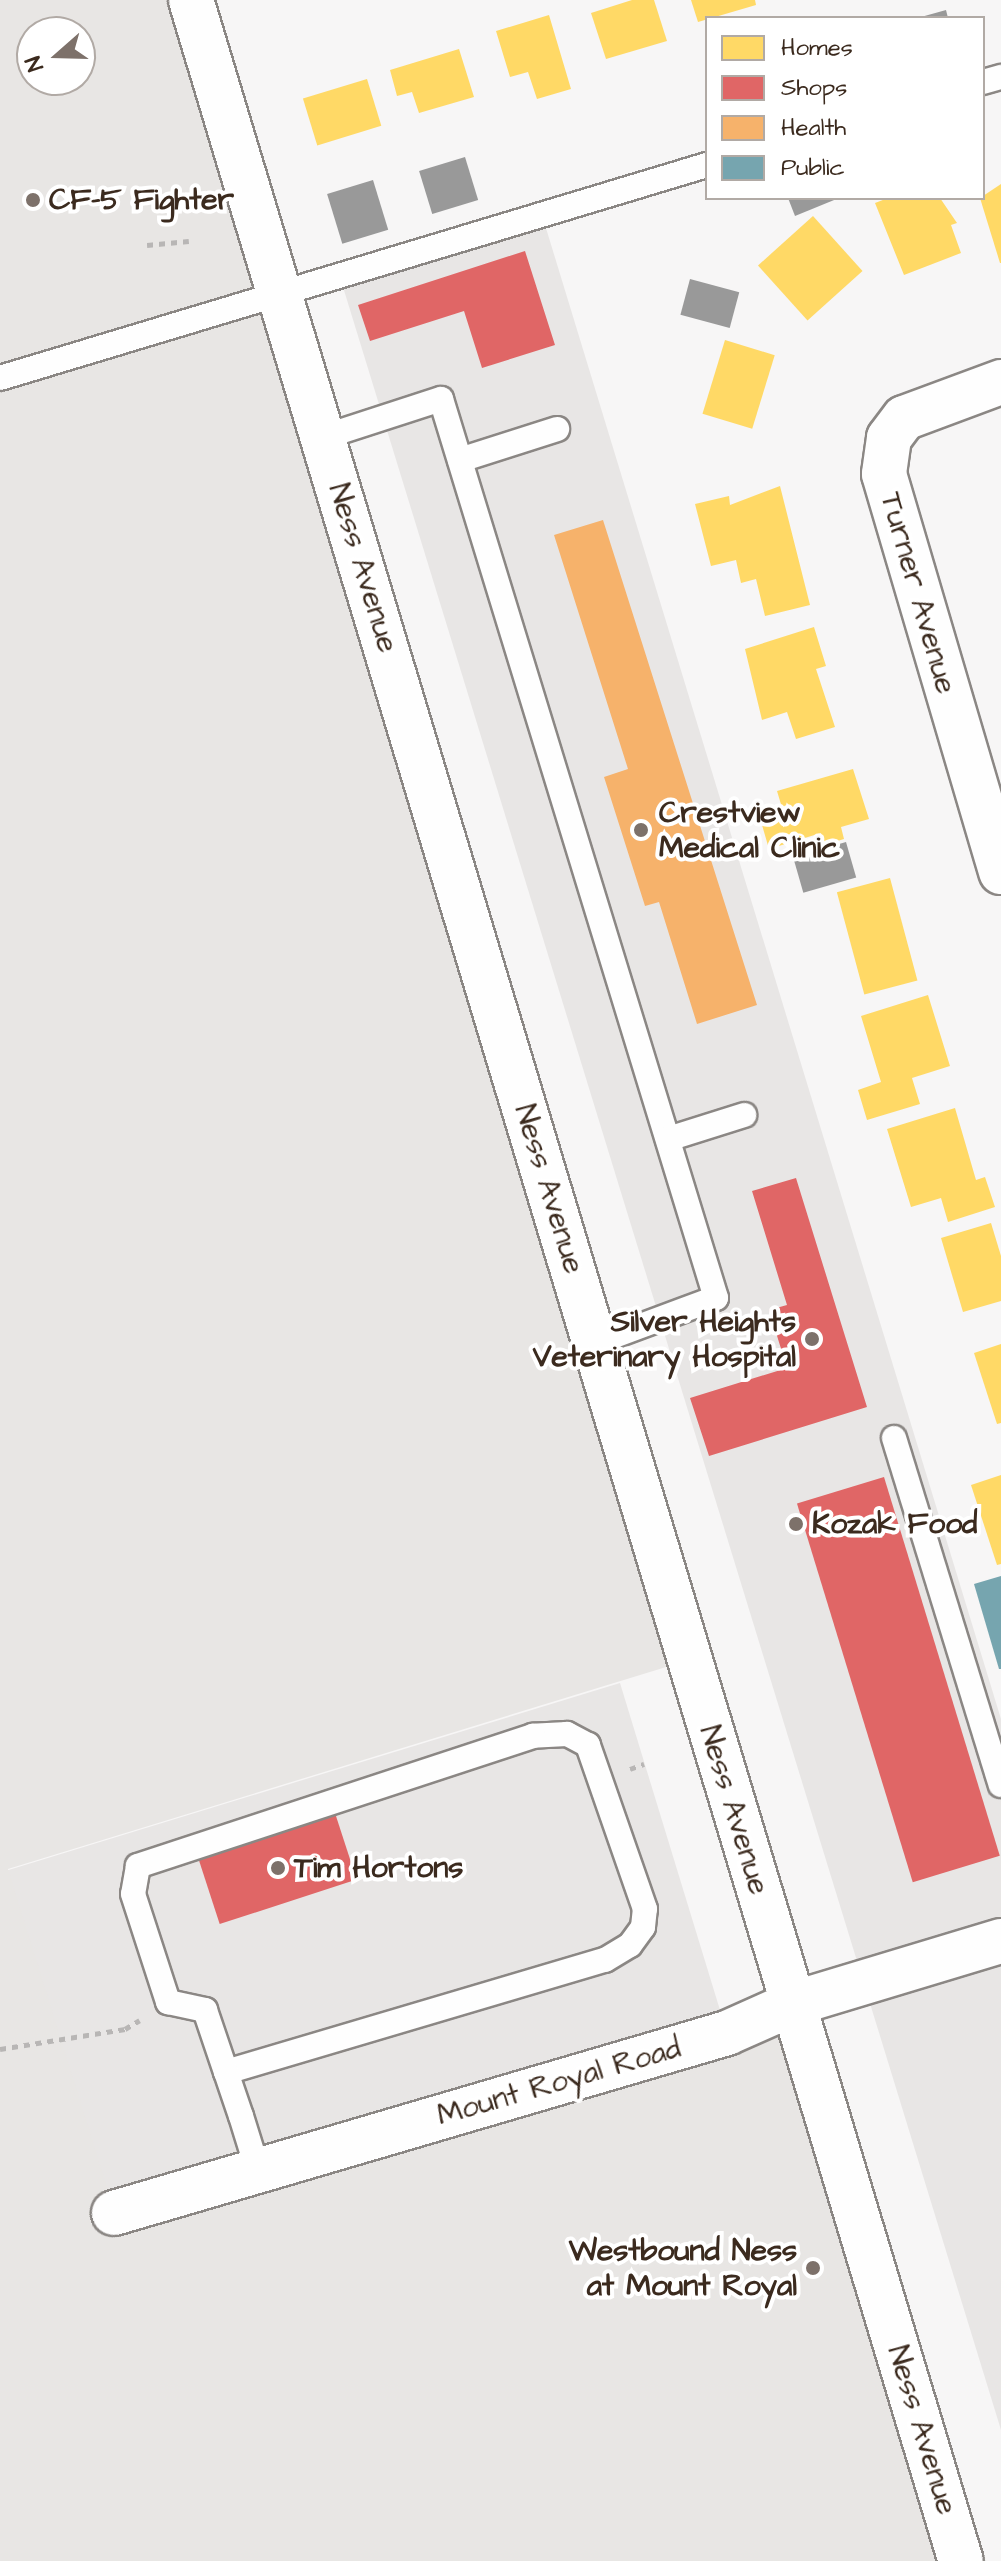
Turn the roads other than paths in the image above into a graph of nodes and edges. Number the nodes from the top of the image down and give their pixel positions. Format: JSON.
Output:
{"nodes":[{"id":1,"x":199,"y":2,"type":"edge"},
{"id":2,"x":705,"y":166,"type":"edge"},
{"id":3,"x":281,"y":292,"type":"junction"},
{"id":4,"x":0,"y":378,"type":"edge"},
{"id":5,"x":1001,"y":382,"type":"edge"},
{"id":6,"x":557,"y":429,"type":"dead end"},
{"id":7,"x":324,"y":437,"type":"junction"},
{"id":8,"x":460,"y":460,"type":"junction"},
{"id":9,"x":1001,"y":872,"type":"edge"},
{"id":10,"x":744,"y":1115,"type":"dead end"},
{"id":11,"x":668,"y":1139,"type":"junction"},
{"id":12,"x":595,"y":1343,"type":"junction"},
{"id":13,"x":894,"y":1438,"type":"dead end"},
{"id":14,"x":1001,"y":1785,"type":"edge"},
{"id":15,"x":1001,"y":1941,"type":"edge"},
{"id":16,"x":792,"y":2004,"type":"junction"},
{"id":17,"x":226,"y":2072,"type":"junction"},
{"id":18,"x":258,"y":2171,"type":"junction"},
{"id":19,"x":114,"y":2213,"type":"dead end"},
{"id":20,"x":961,"y":2561,"type":"edge"}],
"edges":[{"from":1,"to":3,"type":"main road","name":"Ness Avenue"},
{"from":2,"to":3,"type":"lane"},
{"from":3,"to":4,"type":"lane"},
{"from":3,"to":7,"type":"main road","name":"Ness Avenue"},
{"from":5,"to":9,"type":"main road","name":"Turner Avenue"},
{"from":6,"to":8,"type":"lane"},
{"from":7,"to":8,"type":"lane"},
{"from":7,"to":12,"type":"main road","name":"Ness Avenue"},
{"from":8,"to":11,"type":"lane"},
{"from":10,"to":11,"type":"lane"},
{"from":11,"to":12,"type":"lane"},
{"from":12,"to":16,"type":"main road","name":"Ness Avenue"},
{"from":13,"to":14,"type":"lane"},
{"from":15,"to":16,"type":"main road","name":"Mount Royal Road"},
{"from":16,"to":18,"type":"main road","name":"Mount Royal Road"},
{"from":16,"to":20,"type":"main road","name":"Ness Avenue"},
{"from":17,"to":17,"type":"lane"},
{"from":17,"to":18,"type":"lane"},
{"from":18,"to":19,"type":"main road","name":"Mount Royal Road"}]}
